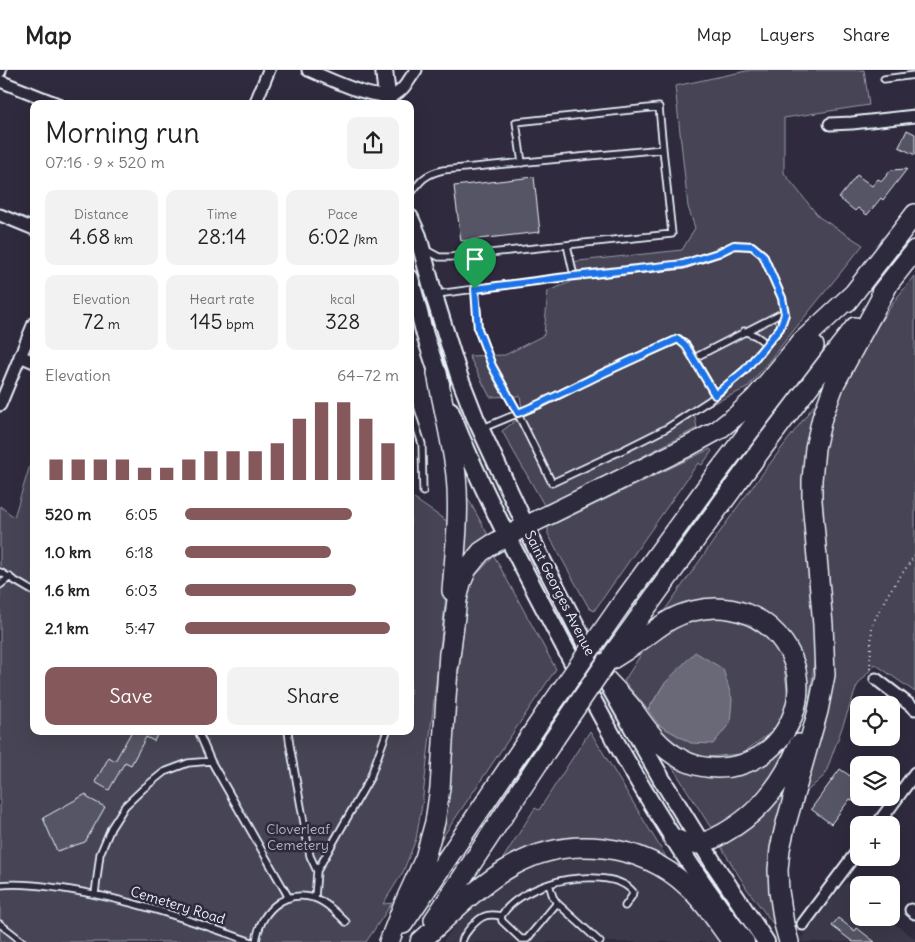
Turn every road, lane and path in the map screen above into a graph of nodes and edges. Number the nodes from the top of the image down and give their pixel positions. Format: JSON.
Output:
{"nodes":[{"id":1,"x":269,"y":70,"type":"edge"},
{"id":2,"x":308,"y":70,"type":"edge"},
{"id":3,"x":384,"y":70,"type":"edge"},
{"id":4,"x":416,"y":70,"type":"edge"},
{"id":5,"x":915,"y":76,"type":"edge"},
{"id":6,"x":884,"y":79,"type":"dead end"},
{"id":7,"x":0,"y":81,"type":"edge"},
{"id":8,"x":48,"y":100,"type":"edge"},
{"id":9,"x":257,"y":100,"type":"edge"},
{"id":10,"x":387,"y":100,"type":"edge"},
{"id":11,"x":915,"y":116,"type":"edge"},
{"id":12,"x":830,"y":124,"type":"dead end"},
{"id":13,"x":663,"y":149,"type":"junction"},
{"id":14,"x":522,"y":163,"type":"junction"},
{"id":15,"x":414,"y":189,"type":"edge"},
{"id":16,"x":915,"y":214,"type":"edge"},
{"id":17,"x":0,"y":215,"type":"edge"},
{"id":18,"x":30,"y":227,"type":"edge"},
{"id":19,"x":414,"y":227,"type":"edge"},
{"id":20,"x":567,"y":245,"type":"junction"},
{"id":21,"x":421,"y":247,"type":"junction"},
{"id":22,"x":915,"y":250,"type":"edge"},
{"id":23,"x":574,"y":276,"type":"junction"},
{"id":24,"x":888,"y":285,"type":"junction"},
{"id":25,"x":475,"y":289,"type":"junction"},
{"id":26,"x":854,"y":293,"type":"junction"},
{"id":27,"x":434,"y":294,"type":"junction"},
{"id":28,"x":414,"y":302,"type":"edge"},
{"id":29,"x":784,"y":312,"type":"junction"},
{"id":30,"x":30,"y":332,"type":"edge"},
{"id":31,"x":744,"y":332,"type":"junction"},
{"id":32,"x":767,"y":344,"type":"junction"},
{"id":33,"x":20,"y":356,"type":"junction"},
{"id":34,"x":694,"y":358,"type":"junction"},
{"id":35,"x":30,"y":360,"type":"edge"},
{"id":36,"x":437,"y":373,"type":"junction"},
{"id":37,"x":715,"y":395,"type":"junction"},
{"id":38,"x":0,"y":406,"type":"edge"},
{"id":39,"x":518,"y":413,"type":"junction"},
{"id":40,"x":414,"y":420,"type":"edge"},
{"id":41,"x":414,"y":428,"type":"edge"},
{"id":42,"x":481,"y":429,"type":"junction"},
{"id":43,"x":417,"y":430,"type":"junction"},
{"id":44,"x":484,"y":488,"type":"junction"},
{"id":45,"x":423,"y":492,"type":"dead end"},
{"id":46,"x":514,"y":500,"type":"junction"},
{"id":47,"x":526,"y":526,"type":"junction"},
{"id":48,"x":508,"y":536,"type":"junction"},
{"id":49,"x":915,"y":555,"type":"edge"},
{"id":50,"x":0,"y":572,"type":"edge"},
{"id":51,"x":10,"y":577,"type":"junction"},
{"id":52,"x":0,"y":585,"type":"edge"},
{"id":53,"x":30,"y":590,"type":"edge"},
{"id":54,"x":639,"y":632,"type":"junction"},
{"id":55,"x":823,"y":652,"type":"junction"},
{"id":56,"x":449,"y":665,"type":"junction"},
{"id":57,"x":605,"y":670,"type":"junction"},
{"id":58,"x":876,"y":679,"type":"joint"},
{"id":59,"x":915,"y":709,"type":"edge"},
{"id":60,"x":200,"y":735,"type":"edge"},
{"id":61,"x":289,"y":735,"type":"edge"},
{"id":62,"x":385,"y":735,"type":"edge"},
{"id":63,"x":211,"y":761,"type":"junction"},
{"id":64,"x":915,"y":773,"type":"edge"},
{"id":65,"x":884,"y":816,"type":"edge"},
{"id":66,"x":673,"y":838,"type":"junction"},
{"id":67,"x":701,"y":843,"type":"junction"},
{"id":68,"x":850,"y":861,"type":"edge"},
{"id":69,"x":317,"y":871,"type":"junction"},
{"id":70,"x":549,"y":884,"type":"junction"},
{"id":71,"x":0,"y":885,"type":"edge"},
{"id":72,"x":95,"y":894,"type":"junction"},
{"id":73,"x":289,"y":898,"type":"junction"},
{"id":74,"x":315,"y":898,"type":"junction"},
{"id":75,"x":557,"y":904,"type":"junction"},
{"id":76,"x":625,"y":906,"type":"dead end"},
{"id":77,"x":501,"y":916,"type":"junction"},
{"id":78,"x":346,"y":922,"type":"dead end"},
{"id":79,"x":0,"y":924,"type":"edge"},
{"id":80,"x":803,"y":924,"type":"dead end"},
{"id":81,"x":521,"y":940,"type":"edge"},
{"id":82,"x":23,"y":942,"type":"edge"},
{"id":83,"x":252,"y":942,"type":"edge"},
{"id":84,"x":256,"y":942,"type":"edge"},
{"id":85,"x":390,"y":942,"type":"edge"},
{"id":86,"x":420,"y":942,"type":"edge"},
{"id":87,"x":462,"y":942,"type":"edge"},
{"id":88,"x":600,"y":942,"type":"edge"},
{"id":89,"x":732,"y":942,"type":"edge"},
{"id":90,"x":746,"y":942,"type":"edge"},
{"id":91,"x":766,"y":942,"type":"edge"},
{"id":92,"x":789,"y":942,"type":"edge"}],
"edges":[{"from":1,"to":9,"type":"street"},
{"from":2,"to":10,"type":"street"},
{"from":3,"to":10,"type":"main road"},
{"from":4,"to":10,"type":"street"},
{"from":5,"to":6,"type":"lane"},
{"from":7,"to":8,"type":"street"},
{"from":11,"to":12,"type":"street"},
{"from":13,"to":14,"type":"lane"},
{"from":13,"to":14,"type":"lane"},
{"from":13,"to":20,"type":"lane"},
{"from":14,"to":15,"type":"lane"},
{"from":16,"to":26,"type":"highway"},
{"from":17,"to":18,"type":"street"},
{"from":19,"to":21,"type":"main road","name":"Saint Georges Avenue"},
{"from":20,"to":21,"type":"lane"},
{"from":20,"to":23,"type":"lane"},
{"from":21,"to":27,"type":"main road","name":"Saint Georges Avenue"},
{"from":22,"to":24,"type":"highway"},
{"from":23,"to":25,"type":"lane"},
{"from":23,"to":29,"type":"lane"},
{"from":24,"to":54,"type":"highway"},
{"from":24,"to":55,"type":"highway"},
{"from":25,"to":27,"type":"lane"},
{"from":25,"to":39,"type":"lane"},
{"from":26,"to":47,"type":"highway"},
{"from":26,"to":85,"type":"highway","bridge":true},
{"from":27,"to":42,"type":"main road","name":"Saint Georges Avenue"},
{"from":28,"to":36,"type":"main road","name":"Saint Georges Avenue"},
{"from":29,"to":31,"type":"lane"},
{"from":29,"to":32,"type":"lane"},
{"from":30,"to":33,"type":"street"},
{"from":31,"to":32,"type":"lane"},
{"from":31,"to":34,"type":"lane"},
{"from":32,"to":37,"type":"lane"},
{"from":33,"to":35,"type":"street"},
{"from":33,"to":38,"type":"street"},
{"from":34,"to":37,"type":"lane"},
{"from":34,"to":39,"type":"lane"},
{"from":36,"to":44,"type":"main road","name":"Saint Georges Avenue"},
{"from":36,"to":56,"type":"highway"},
{"from":37,"to":39,"type":"lane"},
{"from":39,"to":42,"type":"lane"},
{"from":40,"to":43,"type":"lane"},
{"from":41,"to":43,"type":"lane"},
{"from":42,"to":46,"type":"main road","name":"Saint Georges Avenue"},
{"from":43,"to":45,"type":"lane"},
{"from":44,"to":46,"type":"main road"},
{"from":44,"to":48,"type":"main road","name":"Saint Georges Avenue"},
{"from":46,"to":47,"type":"main road","name":"Saint Georges Avenue"},
{"from":47,"to":48,"type":"highway"},
{"from":47,"to":57,"type":"main road","name":"Saint Georges Avenue"},
{"from":48,"to":56,"type":"highway"},
{"from":48,"to":66,"type":"main road","name":"Saint Georges Avenue"},
{"from":49,"to":58,"type":"path"},
{"from":50,"to":51,"type":"lane"},
{"from":51,"to":52,"type":"lane"},
{"from":51,"to":53,"type":"lane"},
{"from":54,"to":57,"type":"highway"},
{"from":54,"to":57,"type":"highway"},
{"from":55,"to":67,"type":"highway"},
{"from":55,"to":92,"type":"highway"},
{"from":56,"to":85,"type":"highway"},
{"from":57,"to":67,"type":"main road","name":"Saint Georges Avenue"},
{"from":57,"to":86,"type":"highway","bridge":true},
{"from":58,"to":59,"type":"street"},
{"from":60,"to":63,"type":"lane"},
{"from":61,"to":69,"type":"lane"},
{"from":62,"to":69,"type":"lane"},
{"from":63,"to":72,"type":"lane"},
{"from":63,"to":73,"type":"lane"},
{"from":64,"to":65,"type":"street"},
{"from":66,"to":67,"type":"highway"},
{"from":66,"to":90,"type":"main road","name":"Saint Georges Avenue"},
{"from":67,"to":91,"type":"main road","name":"Saint Georges Avenue"},
{"from":68,"to":80,"type":"street"},
{"from":69,"to":74,"type":"lane"},
{"from":70,"to":75,"type":"lane"},
{"from":70,"to":76,"type":"lane"},
{"from":70,"to":77,"type":"lane"},
{"from":71,"to":72,"type":"lane","name":"Cemetery Road"},
{"from":72,"to":83,"type":"lane","name":"Cemetery Road"},
{"from":73,"to":74,"type":"lane"},
{"from":73,"to":84,"type":"lane"},
{"from":74,"to":78,"type":"lane"},
{"from":75,"to":81,"type":"lane"},
{"from":75,"to":88,"type":"lane"},
{"from":77,"to":81,"type":"lane"},
{"from":77,"to":87,"type":"lane"},
{"from":79,"to":82,"type":"lane"},
{"from":86,"to":89,"type":"highway"}]}
